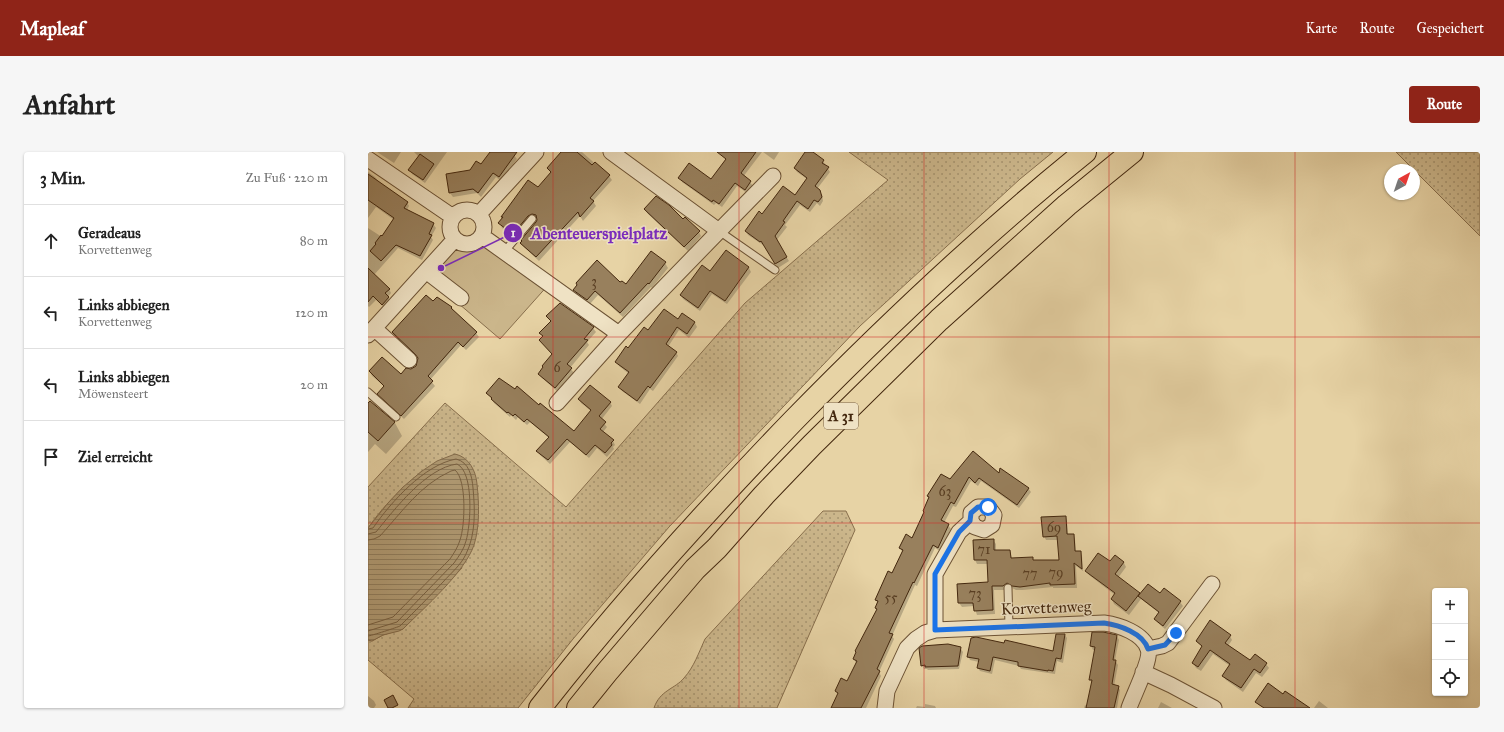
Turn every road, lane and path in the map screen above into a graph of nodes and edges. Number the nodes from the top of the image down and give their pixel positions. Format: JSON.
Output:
{"nodes":[{"id":1,"x":536,"y":152,"type":"edge"},
{"id":2,"x":611,"y":152,"type":"edge"},
{"id":3,"x":1085,"y":152,"type":"edge"},
{"id":4,"x":1132,"y":152,"type":"edge"},
{"id":5,"x":368,"y":158,"type":"edge"},
{"id":6,"x":773,"y":176,"type":"dead end"},
{"id":7,"x":479,"y":214,"type":"junction"},
{"id":8,"x":453,"y":217,"type":"junction"},
{"id":9,"x":532,"y":219,"type":"dead end"},
{"id":10,"x":719,"y":231,"type":"junction"},
{"id":11,"x":482,"y":236,"type":"junction"},
{"id":12,"x":455,"y":239,"type":"junction"},
{"id":13,"x":504,"y":252,"type":"junction"},
{"id":14,"x":775,"y":270,"type":"dead end"},
{"id":15,"x":426,"y":271,"type":"junction"},
{"id":16,"x":461,"y":298,"type":"dead end"},
{"id":17,"x":371,"y":331,"type":"edge"},
{"id":18,"x":619,"y":334,"type":"junction"},
{"id":19,"x":410,"y":360,"type":"dead end"},
{"id":20,"x":368,"y":392,"type":"edge"},
{"id":21,"x":557,"y":403,"type":"dead end"},
{"id":22,"x":396,"y":417,"type":"dead end"},
{"id":23,"x":970,"y":521,"type":"dead end"},
{"id":24,"x":1212,"y":584,"type":"dead end"},
{"id":25,"x":1008,"y":588,"type":"dead end"},
{"id":26,"x":1009,"y":626,"type":"junction"},
{"id":27,"x":935,"y":630,"type":"junction"},
{"id":28,"x":1148,"y":649,"type":"junction"},
{"id":29,"x":1143,"y":672,"type":"junction"},
{"id":30,"x":540,"y":708,"type":"edge"},
{"id":31,"x":578,"y":708,"type":"edge"},
{"id":32,"x":885,"y":708,"type":"edge"},
{"id":33,"x":1128,"y":708,"type":"edge"},
{"id":34,"x":1214,"y":708,"type":"edge"}],
"edges":[{"from":1,"to":7,"type":"street"},
{"from":2,"to":10,"type":"street"},
{"from":3,"to":30,"type":"highway","number":"A 31"},
{"from":4,"to":31,"type":"highway","number":"A 31"},
{"from":5,"to":8,"type":"street"},
{"from":6,"to":10,"type":"street"},
{"from":7,"to":8,"type":"street"},
{"from":7,"to":11,"type":"street"},
{"from":8,"to":12,"type":"street"},
{"from":9,"to":13,"type":"lane"},
{"from":10,"to":14,"type":"lane"},
{"from":10,"to":18,"type":"street"},
{"from":11,"to":12,"type":"street"},
{"from":11,"to":13,"type":"street"},
{"from":12,"to":15,"type":"street"},
{"from":13,"to":18,"type":"street"},
{"from":15,"to":16,"type":"street"},
{"from":15,"to":17,"type":"street"},
{"from":17,"to":19,"type":"street"},
{"from":18,"to":21,"type":"street"},
{"from":20,"to":22,"type":"lane"},
{"from":23,"to":27,"type":"street"},
{"from":24,"to":28,"type":"street"},
{"from":25,"to":26,"type":"lane"},
{"from":26,"to":27,"type":"street","name":"Korvettenweg"},
{"from":26,"to":28,"type":"street","name":"Korvettenweg"},
{"from":27,"to":32,"type":"street","name":"Korvettenweg"},
{"from":28,"to":29,"type":"street"},
{"from":29,"to":33,"type":"street"},
{"from":29,"to":34,"type":"street"}]}
